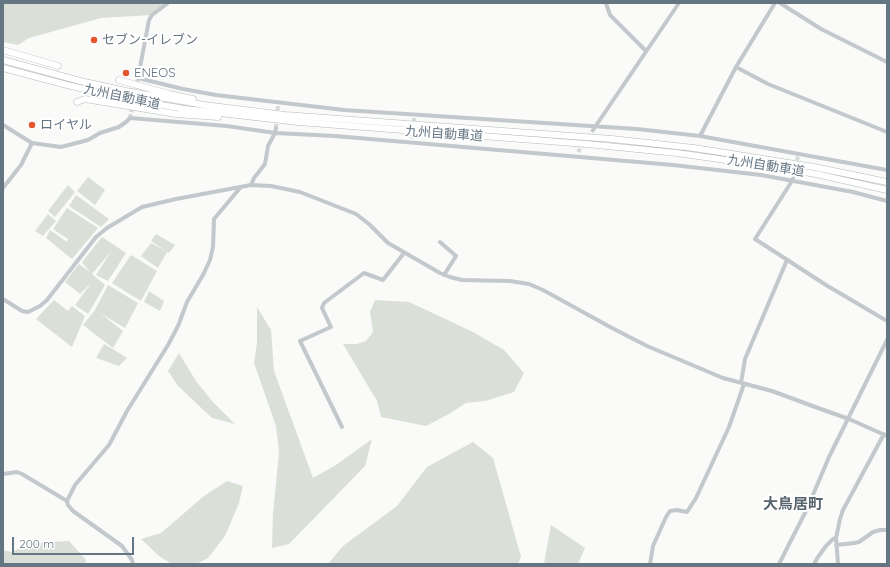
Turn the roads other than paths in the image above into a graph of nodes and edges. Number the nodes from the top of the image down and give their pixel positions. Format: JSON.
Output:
{"nodes":[{"id":1,"x":168,"y":3,"type":"edge"},
{"id":2,"x":606,"y":3,"type":"edge"},
{"id":3,"x":679,"y":3,"type":"edge"},
{"id":4,"x":775,"y":3,"type":"edge"},
{"id":5,"x":780,"y":3,"type":"edge"},
{"id":6,"x":3,"y":50,"type":"edge"},
{"id":7,"x":646,"y":51,"type":"junction"},
{"id":8,"x":3,"y":60,"type":"edge"},
{"id":9,"x":887,"y":62,"type":"edge"},
{"id":10,"x":58,"y":66,"type":"dead end"},
{"id":11,"x":736,"y":67,"type":"junction"},
{"id":12,"x":3,"y":68,"type":"edge"},
{"id":13,"x":119,"y":80,"type":"dead end"},
{"id":14,"x":77,"y":102,"type":"dead end"},
{"id":15,"x":251,"y":111,"type":"junction"},
{"id":16,"x":298,"y":122,"type":"junction"},
{"id":17,"x":3,"y":125,"type":"edge"},
{"id":18,"x":594,"y":128,"type":"junction"},
{"id":19,"x":276,"y":130,"type":"junction"},
{"id":20,"x":887,"y":132,"type":"edge"},
{"id":21,"x":700,"y":136,"type":"junction"},
{"id":22,"x":32,"y":144,"type":"junction"},
{"id":23,"x":578,"y":152,"type":"tunnel mouth"},
{"id":24,"x":576,"y":156,"type":"junction"},
{"id":25,"x":887,"y":170,"type":"edge"},
{"id":26,"x":793,"y":180,"type":"junction"},
{"id":27,"x":887,"y":182,"type":"edge"},
{"id":28,"x":251,"y":185,"type":"junction"},
{"id":29,"x":240,"y":187,"type":"junction"},
{"id":30,"x":3,"y":188,"type":"edge"},
{"id":31,"x":887,"y":190,"type":"edge"},
{"id":32,"x":887,"y":201,"type":"edge"},
{"id":33,"x":440,"y":242,"type":"dead end"},
{"id":34,"x":404,"y":253,"type":"junction"},
{"id":35,"x":787,"y":260,"type":"junction"},
{"id":36,"x":444,"y":275,"type":"junction"},
{"id":37,"x":3,"y":299,"type":"edge"},
{"id":38,"x":887,"y":321,"type":"edge"},
{"id":39,"x":887,"y":340,"type":"edge"},
{"id":40,"x":743,"y":383,"type":"junction"},
{"id":41,"x":849,"y":419,"type":"junction"},
{"id":42,"x":342,"y":427,"type":"dead end"},
{"id":43,"x":885,"y":435,"type":"edge"},
{"id":44,"x":3,"y":474,"type":"edge"},
{"id":45,"x":67,"y":501,"type":"junction"},
{"id":46,"x":887,"y":530,"type":"edge"},
{"id":47,"x":836,"y":538,"type":"junction"},
{"id":48,"x":836,"y":545,"type":"junction"},
{"id":49,"x":134,"y":564,"type":"edge"},
{"id":50,"x":650,"y":564,"type":"edge"},
{"id":51,"x":779,"y":564,"type":"edge"},
{"id":52,"x":814,"y":564,"type":"edge"},
{"id":53,"x":838,"y":564,"type":"edge"}],
"edges":[{"from":1,"to":18,"type":"street"},
{"from":2,"to":7,"type":"street"},
{"from":3,"to":7,"type":"street"},
{"from":4,"to":11,"type":"street"},
{"from":5,"to":9,"type":"street"},
{"from":6,"to":10,"type":"highway"},
{"from":7,"to":18,"type":"street"},
{"from":8,"to":15,"type":"highway","name":"九州自動車道"},
{"from":11,"to":20,"type":"street"},
{"from":11,"to":21,"type":"street"},
{"from":12,"to":16,"type":"highway","name":"九州自動車道"},
{"from":13,"to":15,"type":"highway"},
{"from":14,"to":16,"type":"highway"},
{"from":15,"to":27,"type":"highway","name":"九州自動車道"},
{"from":16,"to":31,"type":"highway","name":"九州自動車道"},
{"from":17,"to":22,"type":"street"},
{"from":18,"to":21,"type":"street"},
{"from":19,"to":22,"type":"street"},
{"from":19,"to":24,"type":"street"},
{"from":19,"to":28,"type":"street"},
{"from":21,"to":25,"type":"street"},
{"from":22,"to":30,"type":"street"},
{"from":23,"to":24,"type":"street"},
{"from":24,"to":26,"type":"street"},
{"from":26,"to":32,"type":"street"},
{"from":26,"to":35,"type":"street"},
{"from":28,"to":29,"type":"street"},
{"from":28,"to":34,"type":"street"},
{"from":29,"to":37,"type":"street"},
{"from":29,"to":45,"type":"street"},
{"from":33,"to":36,"type":"street"},
{"from":34,"to":36,"type":"street"},
{"from":34,"to":42,"type":"street"},
{"from":35,"to":38,"type":"street"},
{"from":35,"to":40,"type":"street"},
{"from":36,"to":40,"type":"street"},
{"from":39,"to":41,"type":"street"},
{"from":40,"to":41,"type":"street"},
{"from":40,"to":50,"type":"street"},
{"from":41,"to":43,"type":"street"},
{"from":41,"to":51,"type":"street"},
{"from":43,"to":47,"type":"street"},
{"from":44,"to":45,"type":"street"},
{"from":45,"to":49,"type":"street"},
{"from":46,"to":48,"type":"street"},
{"from":47,"to":48,"type":"street"},
{"from":47,"to":52,"type":"street"},
{"from":48,"to":53,"type":"street"}]}
